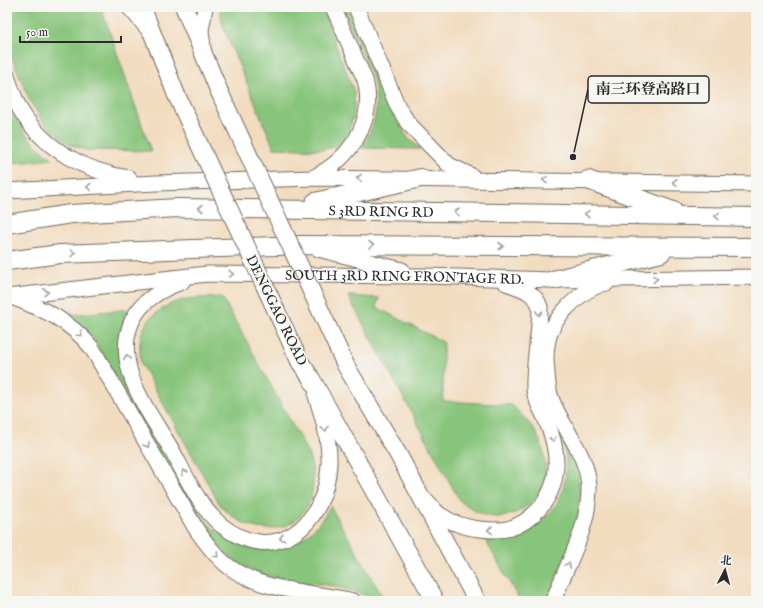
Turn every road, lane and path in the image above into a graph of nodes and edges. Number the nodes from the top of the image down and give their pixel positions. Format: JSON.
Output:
{"nodes":[{"id":1,"x":129,"y":7,"type":"edge"},
{"id":2,"x":142,"y":7,"type":"edge"},
{"id":3,"x":184,"y":7,"type":"edge"},
{"id":4,"x":205,"y":7,"type":"edge"},
{"id":5,"x":333,"y":7,"type":"edge"},
{"id":6,"x":356,"y":7,"type":"edge"},
{"id":7,"x":153,"y":34,"type":"junction"},
{"id":8,"x":204,"y":52,"type":"junction"},
{"id":9,"x":7,"y":76,"type":"edge"},
{"id":10,"x":313,"y":178,"type":"junction"},
{"id":11,"x":421,"y":178,"type":"junction"},
{"id":12,"x":480,"y":179,"type":"junction"},
{"id":13,"x":588,"y":180,"type":"junction"},
{"id":14,"x":156,"y":183,"type":"junction"},
{"id":15,"x":756,"y":184,"type":"edge"},
{"id":16,"x":7,"y":191,"type":"edge"},
{"id":17,"x":286,"y":209,"type":"junction"},
{"id":18,"x":687,"y":216,"type":"junction"},
{"id":19,"x":756,"y":217,"type":"edge"},
{"id":20,"x":7,"y":224,"type":"edge"},
{"id":21,"x":302,"y":245,"type":"junction"},
{"id":22,"x":688,"y":246,"type":"junction"},
{"id":23,"x":756,"y":247,"type":"edge"},
{"id":24,"x":7,"y":261,"type":"edge"},
{"id":25,"x":207,"y":274,"type":"junction"},
{"id":26,"x":425,"y":276,"type":"junction"},
{"id":27,"x":756,"y":277,"type":"edge"},
{"id":28,"x":476,"y":278,"type":"junction"},
{"id":29,"x":625,"y":279,"type":"junction"},
{"id":30,"x":554,"y":280,"type":"junction"},
{"id":31,"x":8,"y":296,"type":"edge"},
{"id":32,"x":311,"y":378,"type":"junction"},
{"id":33,"x":411,"y":479,"type":"junction"},
{"id":34,"x":353,"y":601,"type":"edge"},
{"id":35,"x":435,"y":601,"type":"edge"},
{"id":36,"x":477,"y":601,"type":"edge"},
{"id":37,"x":553,"y":601,"type":"edge"}],
"edges":[{"from":1,"to":7,"type":"main road"},
{"from":2,"to":7,"type":"main road","name":"DENGGAO ROAD"},
{"from":3,"to":8,"type":"main road"},
{"from":4,"to":8,"type":"main road"},
{"from":5,"to":10,"type":"main road"},
{"from":6,"to":12,"type":"main road"},
{"from":7,"to":32,"type":"main road","name":"DENGGAO ROAD","bridge":true},
{"from":8,"to":33,"type":"main road","bridge":true},
{"from":9,"to":14,"type":"main road"},
{"from":11,"to":10,"type":"main road","one_way":true},
{"from":10,"to":14,"type":"main road"},
{"from":11,"to":12,"type":"main road"},
{"from":11,"to":17,"type":"highway"},
{"from":13,"to":12,"type":"main road","one_way":true},
{"from":15,"to":13,"type":"main road","one_way":true},
{"from":13,"to":18,"type":"highway"},
{"from":14,"to":16,"type":"main road","one_way":true},
{"from":18,"to":17,"type":"highway","name":"S 3RD RING RD","one_way":true},
{"from":17,"to":20,"type":"highway","name":"S 3RD RING RD","one_way":true},
{"from":19,"to":18,"type":"highway","name":"S 3RD RING RD","one_way":true},
{"from":21,"to":22,"type":"highway","one_way":true},
{"from":24,"to":21,"type":"highway","one_way":true},
{"from":21,"to":26,"type":"main road"},
{"from":22,"to":23,"type":"highway"},
{"from":22,"to":30,"type":"highway"},
{"from":25,"to":26,"type":"main road","name":"SOUTH 3RD RING FRONTAGE RD.","one_way":true},
{"from":31,"to":25,"type":"main road","name":"SOUTH 3RD RING FRONTAGE RD.","one_way":true},
{"from":32,"to":25,"type":"main road","one_way":true},
{"from":26,"to":28,"type":"main road","name":"SOUTH 3RD RING FRONTAGE RD."},
{"from":29,"to":27,"type":"main road","name":"SOUTH 3RD RING FRONTAGE RD.","one_way":true},
{"from":28,"to":30,"type":"main road","name":"SOUTH 3RD RING FRONTAGE RD."},
{"from":28,"to":33,"type":"main road","one_way":true},
{"from":29,"to":30,"type":"main road","name":"SOUTH 3RD RING FRONTAGE RD."},
{"from":37,"to":29,"type":"main road","one_way":true},
{"from":31,"to":34,"type":"main road","one_way":true},
{"from":32,"to":35,"type":"main road","name":"DENGGAO ROAD"},
{"from":33,"to":36,"type":"main road"}]}
